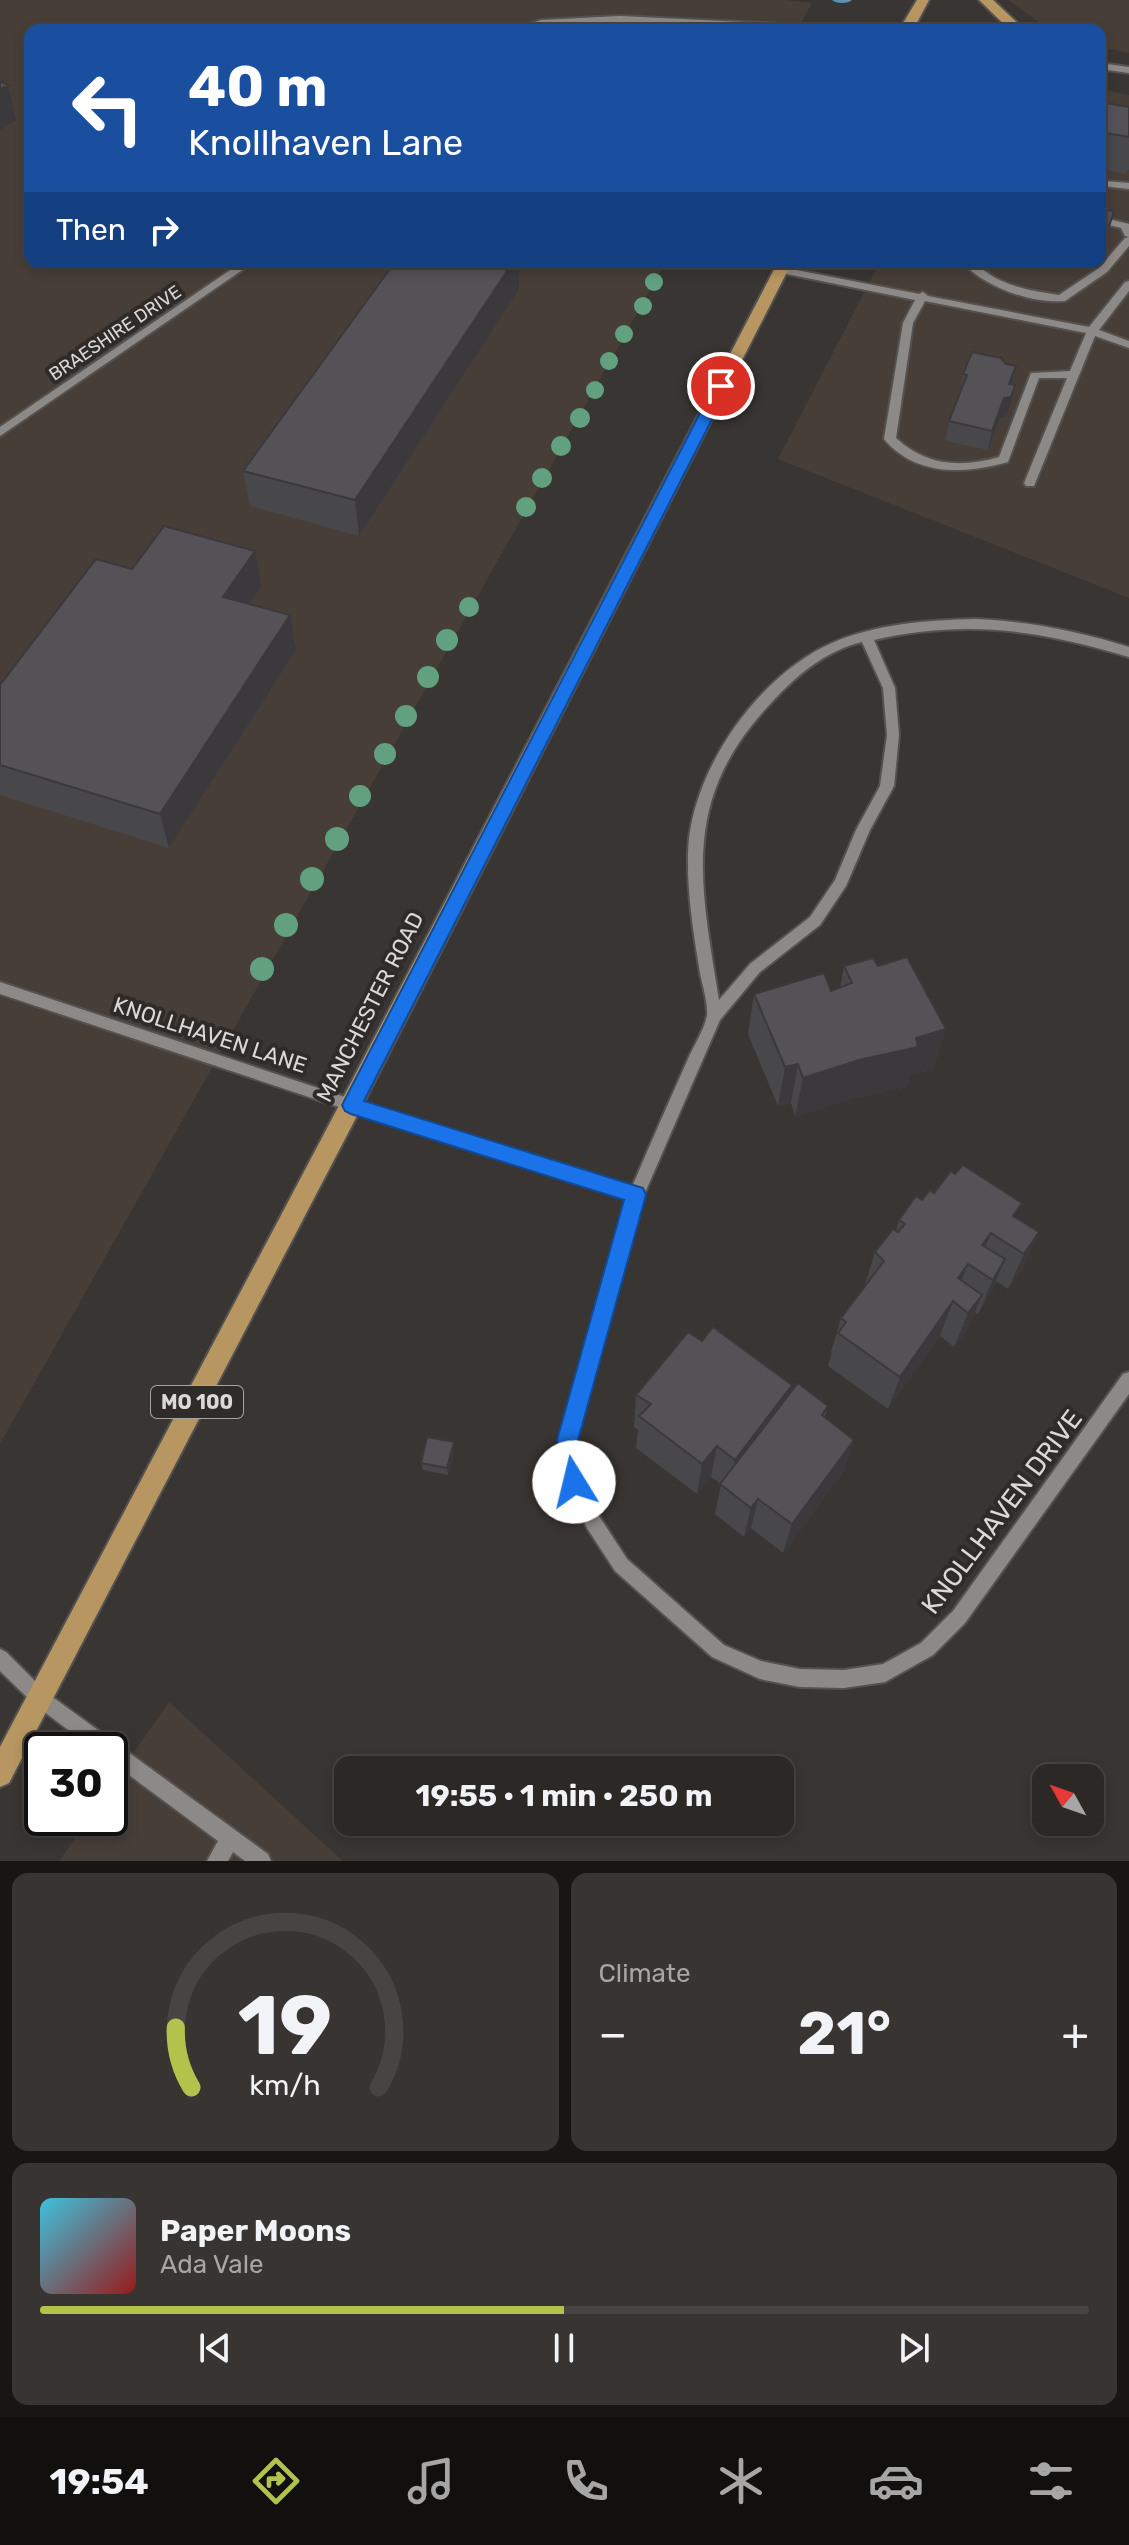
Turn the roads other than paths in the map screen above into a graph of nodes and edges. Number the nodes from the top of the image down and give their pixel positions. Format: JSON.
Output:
{"nodes":[{"id":1,"x":923,"y":0,"type":"edge"},
{"id":2,"x":985,"y":0,"type":"edge"},
{"id":3,"x":538,"y":24,"type":"edge"},
{"id":4,"x":722,"y":24,"type":"edge"},
{"id":5,"x":909,"y":24,"type":"edge"},
{"id":6,"x":1011,"y":24,"type":"edge"},
{"id":7,"x":1106,"y":67,"type":"edge"},
{"id":8,"x":1129,"y":70,"type":"edge"},
{"id":9,"x":1106,"y":184,"type":"edge"},
{"id":10,"x":1129,"y":186,"type":"edge"},
{"id":11,"x":1106,"y":221,"type":"edge"},
{"id":12,"x":1129,"y":234,"type":"edge"},
{"id":13,"x":1129,"y":240,"type":"edge"},
{"id":14,"x":1106,"y":267,"type":"edge"},
{"id":15,"x":240,"y":268,"type":"edge"},
{"id":16,"x":782,"y":268,"type":"edge"},
{"id":17,"x":793,"y":268,"type":"edge"},
{"id":18,"x":976,"y":268,"type":"edge"},
{"id":19,"x":1105,"y":268,"type":"edge"},
{"id":20,"x":1129,"y":284,"type":"edge"},
{"id":21,"x":923,"y":295,"type":"junction"},
{"id":22,"x":1092,"y":331,"type":"junction"},
{"id":23,"x":1129,"y":345,"type":"edge"},
{"id":24,"x":1073,"y":374,"type":"junction"},
{"id":25,"x":0,"y":432,"type":"edge"},
{"id":26,"x":1030,"y":483,"type":"dead end"},
{"id":27,"x":866,"y":637,"type":"junction"},
{"id":28,"x":1129,"y":652,"type":"edge"},
{"id":29,"x":0,"y":988,"type":"edge"},
{"id":30,"x":714,"y":1016,"type":"junction"},
{"id":31,"x":351,"y":1105,"type":"junction"},
{"id":32,"x":636,"y":1195,"type":"junction"},
{"id":33,"x":1129,"y":1380,"type":"edge"},
{"id":34,"x":0,"y":1658,"type":"edge"},
{"id":35,"x":41,"y":1699,"type":"junction"},
{"id":36,"x":0,"y":1774,"type":"edge"},
{"id":37,"x":230,"y":1838,"type":"junction"},
{"id":38,"x":217,"y":1861,"type":"edge"},
{"id":39,"x":261,"y":1861,"type":"edge"}],
"edges":[{"from":1,"to":5,"type":"main road"},
{"from":2,"to":6,"type":"main road"},
{"from":3,"to":4,"type":"street"},
{"from":7,"to":8,"type":"street"},
{"from":9,"to":10,"type":"street"},
{"from":11,"to":12,"type":"street"},
{"from":13,"to":14,"type":"street"},
{"from":15,"to":25,"type":"street","name":"BRAESHIRE DRIVE"},
{"from":16,"to":31,"type":"main road","name":"MANCHESTER ROAD","number":"MO 100"},
{"from":17,"to":21,"type":"street"},
{"from":18,"to":19,"type":"street"},
{"from":20,"to":22,"type":"street"},
{"from":21,"to":22,"type":"street"},
{"from":21,"to":24,"type":"street"},
{"from":22,"to":23,"type":"street"},
{"from":22,"to":24,"type":"street"},
{"from":24,"to":26,"type":"street"},
{"from":27,"to":28,"type":"street"},
{"from":27,"to":30,"type":"street","name":"KNOLLHAVEN DRIVE"},
{"from":27,"to":30,"type":"street"},
{"from":29,"to":31,"type":"street","name":"KNOLLHAVEN LANE"},
{"from":30,"to":32,"type":"street","name":"KNOLLHAVEN DRIVE"},
{"from":31,"to":32,"type":"street","name":"KNOLLHAVEN LANE"},
{"from":31,"to":35,"type":"main road","name":"MANCHESTER ROAD","number":"MO 100"},
{"from":32,"to":33,"type":"street","name":"KNOLLHAVEN DRIVE"},
{"from":34,"to":35,"type":"street"},
{"from":35,"to":36,"type":"main road","name":"MANCHESTER ROAD","number":"MO 100"},
{"from":35,"to":37,"type":"street"},
{"from":37,"to":38,"type":"street"},
{"from":37,"to":39,"type":"street"}]}
